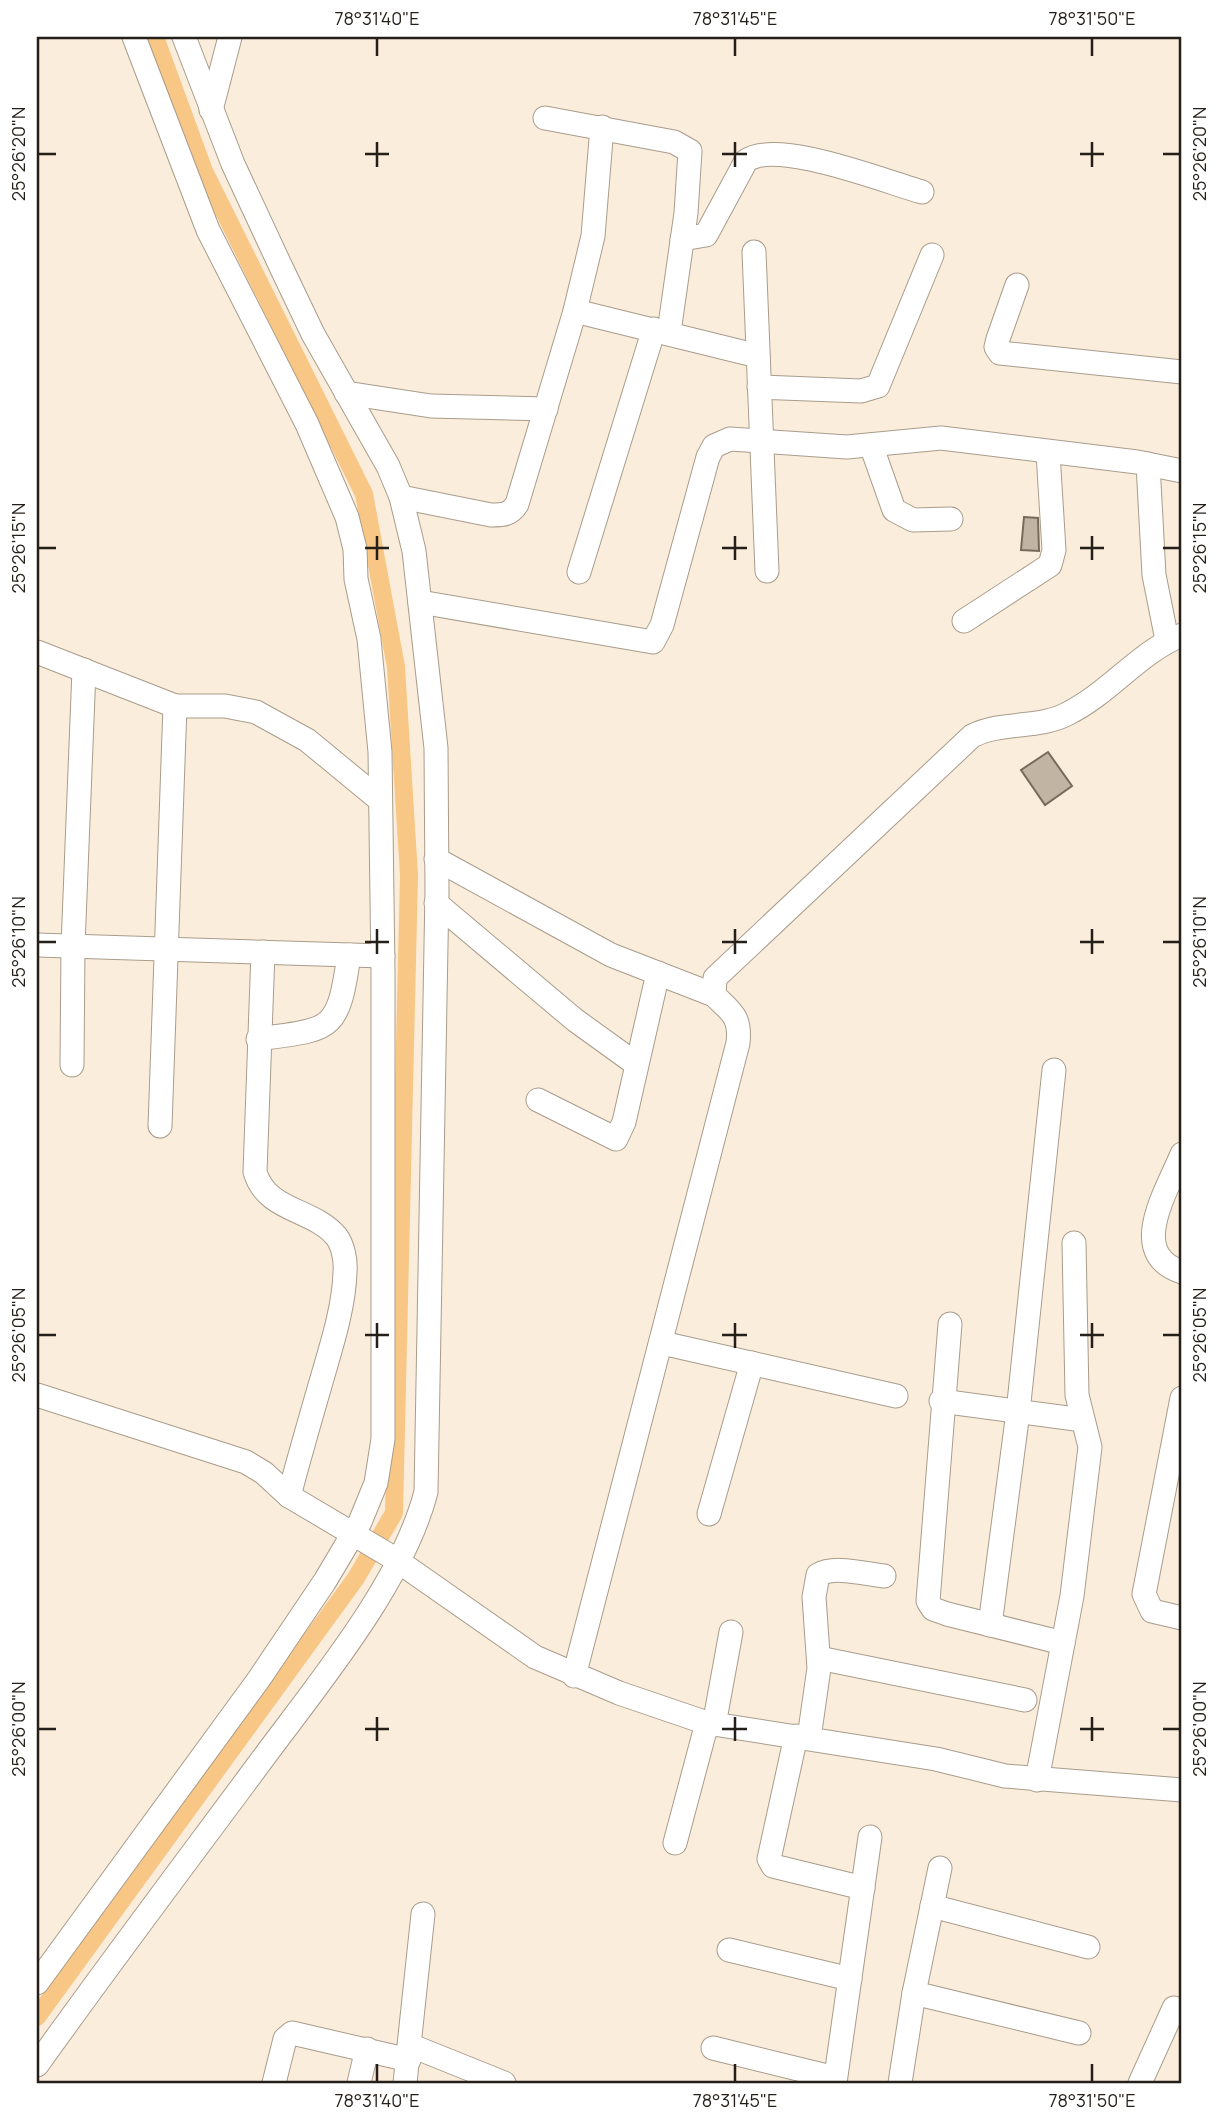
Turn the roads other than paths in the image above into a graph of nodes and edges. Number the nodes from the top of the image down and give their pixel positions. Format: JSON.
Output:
{"nodes":[{"id":1,"x":134,"y":37,"type":"edge"},
{"id":2,"x":184,"y":37,"type":"edge"},
{"id":3,"x":230,"y":37,"type":"edge"},
{"id":4,"x":211,"y":110,"type":"junction"},
{"id":5,"x":545,"y":118,"type":"dead end"},
{"id":6,"x":602,"y":127,"type":"junction"},
{"id":7,"x":922,"y":192,"type":"dead end"},
{"id":8,"x":682,"y":239,"type":"junction"},
{"id":9,"x":754,"y":252,"type":"dead end"},
{"id":10,"x":932,"y":255,"type":"dead end"},
{"id":11,"x":1017,"y":285,"type":"dead end"},
{"id":12,"x":575,"y":311,"type":"junction"},
{"id":13,"x":661,"y":330,"type":"junction"},
{"id":14,"x":758,"y":356,"type":"junction"},
{"id":15,"x":1182,"y":372,"type":"edge"},
{"id":16,"x":759,"y":387,"type":"junction"},
{"id":17,"x":346,"y":393,"type":"junction"},
{"id":18,"x":546,"y":409,"type":"junction"},
{"id":19,"x":761,"y":441,"type":"junction"},
{"id":20,"x":871,"y":445,"type":"junction"},
{"id":21,"x":1048,"y":453,"type":"junction"},
{"id":22,"x":1148,"y":464,"type":"junction"},
{"id":23,"x":1182,"y":471,"type":"edge"},
{"id":24,"x":401,"y":497,"type":"junction"},
{"id":25,"x":951,"y":519,"type":"dead end"},
{"id":26,"x":767,"y":571,"type":"dead end"},
{"id":27,"x":579,"y":572,"type":"dead end"},
{"id":28,"x":420,"y":602,"type":"junction"},
{"id":29,"x":964,"y":621,"type":"dead end"},
{"id":30,"x":1175,"y":638,"type":"edge"},
{"id":31,"x":37,"y":652,"type":"edge"},
{"id":32,"x":84,"y":670,"type":"junction"},
{"id":33,"x":175,"y":706,"type":"junction"},
{"id":34,"x":380,"y":800,"type":"junction"},
{"id":35,"x":436,"y":859,"type":"junction"},
{"id":36,"x":436,"y":903,"type":"junction"},
{"id":37,"x":37,"y":945,"type":"edge"},
{"id":38,"x":73,"y":946,"type":"junction"},
{"id":39,"x":164,"y":948,"type":"junction"},
{"id":40,"x":263,"y":952,"type":"junction"},
{"id":41,"x":349,"y":955,"type":"junction"},
{"id":42,"x":383,"y":957,"type":"junction"},
{"id":43,"x":658,"y":973,"type":"junction"},
{"id":44,"x":714,"y":995,"type":"junction"},
{"id":45,"x":258,"y":1039,"type":"junction"},
{"id":46,"x":636,"y":1064,"type":"junction"},
{"id":47,"x":72,"y":1065,"type":"dead end"},
{"id":48,"x":1054,"y":1070,"type":"dead end"},
{"id":49,"x":538,"y":1100,"type":"dead end"},
{"id":50,"x":160,"y":1126,"type":"dead end"},
{"id":51,"x":1182,"y":1154,"type":"edge"},
{"id":52,"x":1074,"y":1243,"type":"dead end"},
{"id":53,"x":1182,"y":1272,"type":"edge"},
{"id":54,"x":950,"y":1324,"type":"dead end"},
{"id":55,"x":662,"y":1343,"type":"junction"},
{"id":56,"x":752,"y":1363,"type":"junction"},
{"id":57,"x":37,"y":1395,"type":"edge"},
{"id":58,"x":896,"y":1396,"type":"dead end"},
{"id":59,"x":1182,"y":1398,"type":"edge"},
{"id":60,"x":941,"y":1401,"type":"junction"},
{"id":61,"x":1018,"y":1412,"type":"junction"},
{"id":62,"x":1083,"y":1420,"type":"junction"},
{"id":63,"x":289,"y":1496,"type":"junction"},
{"id":64,"x":709,"y":1514,"type":"dead end"},
{"id":65,"x":357,"y":1536,"type":"junction"},
{"id":66,"x":395,"y":1559,"type":"junction"},
{"id":67,"x":884,"y":1576,"type":"dead end"},
{"id":68,"x":1182,"y":1618,"type":"edge"},
{"id":69,"x":990,"y":1625,"type":"junction"},
{"id":70,"x":731,"y":1632,"type":"dead end"},
{"id":71,"x":1063,"y":1643,"type":"junction"},
{"id":72,"x":819,"y":1658,"type":"junction"},
{"id":73,"x":574,"y":1676,"type":"junction"},
{"id":74,"x":1025,"y":1700,"type":"dead end"},
{"id":75,"x":710,"y":1724,"type":"junction"},
{"id":76,"x":802,"y":1737,"type":"junction"},
{"id":77,"x":1037,"y":1780,"type":"junction"},
{"id":78,"x":1182,"y":1790,"type":"edge"},
{"id":79,"x":870,"y":1837,"type":"dead end"},
{"id":80,"x":675,"y":1843,"type":"dead end"},
{"id":81,"x":940,"y":1868,"type":"dead end"},
{"id":82,"x":863,"y":1888,"type":"junction"},
{"id":83,"x":932,"y":1906,"type":"junction"},
{"id":84,"x":423,"y":1914,"type":"dead end"},
{"id":85,"x":1088,"y":1947,"type":"dead end"},
{"id":86,"x":729,"y":1950,"type":"dead end"},
{"id":87,"x":849,"y":1979,"type":"junction"},
{"id":88,"x":37,"y":1983,"type":"edge"},
{"id":89,"x":914,"y":1993,"type":"junction"},
{"id":90,"x":1174,"y":2008,"type":"dead end"},
{"id":91,"x":1079,"y":2033,"type":"dead end"},
{"id":92,"x":713,"y":2048,"type":"dead end"},
{"id":93,"x":367,"y":2049,"type":"junction"},
{"id":94,"x":410,"y":2053,"type":"junction"},
{"id":95,"x":37,"y":2065,"type":"edge"},
{"id":96,"x":835,"y":2081,"type":"edge"},
{"id":97,"x":274,"y":2083,"type":"edge"},
{"id":98,"x":359,"y":2083,"type":"edge"},
{"id":99,"x":405,"y":2083,"type":"edge"},
{"id":100,"x":504,"y":2083,"type":"edge"},
{"id":101,"x":900,"y":2083,"type":"edge"},
{"id":102,"x":1140,"y":2083,"type":"edge"}],
"edges":[{"from":1,"to":34,"type":"street"},
{"from":2,"to":4,"type":"street"},
{"from":3,"to":4,"type":"street"},
{"from":4,"to":17,"type":"street"},
{"from":5,"to":6,"type":"street"},
{"from":6,"to":8,"type":"street"},
{"from":6,"to":12,"type":"street"},
{"from":7,"to":8,"type":"street"},
{"from":8,"to":13,"type":"street"},
{"from":9,"to":14,"type":"street"},
{"from":10,"to":16,"type":"street"},
{"from":11,"to":15,"type":"street"},
{"from":12,"to":13,"type":"street"},
{"from":12,"to":18,"type":"street"},
{"from":13,"to":14,"type":"street"},
{"from":13,"to":27,"type":"street"},
{"from":14,"to":16,"type":"street"},
{"from":16,"to":19,"type":"street"},
{"from":17,"to":18,"type":"street"},
{"from":17,"to":24,"type":"street"},
{"from":18,"to":24,"type":"street"},
{"from":19,"to":20,"type":"street"},
{"from":19,"to":26,"type":"street"},
{"from":19,"to":28,"type":"street"},
{"from":20,"to":21,"type":"street"},
{"from":20,"to":25,"type":"street"},
{"from":21,"to":22,"type":"street"},
{"from":21,"to":29,"type":"street"},
{"from":22,"to":23,"type":"street"},
{"from":22,"to":30,"type":"street"},
{"from":24,"to":28,"type":"street"},
{"from":28,"to":35,"type":"street"},
{"from":30,"to":44,"type":"street"},
{"from":31,"to":32,"type":"street"},
{"from":32,"to":33,"type":"street"},
{"from":32,"to":38,"type":"street"},
{"from":33,"to":34,"type":"street"},
{"from":33,"to":39,"type":"street"},
{"from":34,"to":42,"type":"street"},
{"from":35,"to":36,"type":"street"},
{"from":35,"to":43,"type":"street"},
{"from":36,"to":46,"type":"street"},
{"from":36,"to":66,"type":"street"},
{"from":37,"to":38,"type":"street"},
{"from":38,"to":39,"type":"street"},
{"from":38,"to":47,"type":"street"},
{"from":39,"to":40,"type":"street"},
{"from":39,"to":50,"type":"street"},
{"from":40,"to":41,"type":"street"},
{"from":40,"to":45,"type":"street"},
{"from":41,"to":42,"type":"street"},
{"from":41,"to":45,"type":"street"},
{"from":42,"to":65,"type":"street"},
{"from":43,"to":44,"type":"street"},
{"from":43,"to":46,"type":"street"},
{"from":44,"to":55,"type":"street"},
{"from":45,"to":63,"type":"street"},
{"from":46,"to":49,"type":"street"},
{"from":48,"to":61,"type":"street"},
{"from":51,"to":53,"type":"street"},
{"from":52,"to":62,"type":"street"},
{"from":54,"to":60,"type":"street"},
{"from":55,"to":56,"type":"street"},
{"from":55,"to":73,"type":"street"},
{"from":56,"to":58,"type":"street"},
{"from":56,"to":64,"type":"street"},
{"from":57,"to":63,"type":"street"},
{"from":59,"to":68,"type":"street"},
{"from":60,"to":61,"type":"street"},
{"from":60,"to":69,"type":"street"},
{"from":61,"to":62,"type":"street"},
{"from":61,"to":69,"type":"street"},
{"from":62,"to":71,"type":"street"},
{"from":63,"to":65,"type":"street"},
{"from":65,"to":66,"type":"street"},
{"from":65,"to":88,"type":"street"},
{"from":66,"to":73,"type":"street"},
{"from":66,"to":95,"type":"street"},
{"from":67,"to":72,"type":"street"},
{"from":69,"to":71,"type":"street"},
{"from":70,"to":75,"type":"street"},
{"from":71,"to":77,"type":"street"},
{"from":72,"to":74,"type":"street"},
{"from":72,"to":76,"type":"street"},
{"from":73,"to":75,"type":"street"},
{"from":75,"to":76,"type":"street"},
{"from":75,"to":80,"type":"street"},
{"from":76,"to":77,"type":"street"},
{"from":76,"to":82,"type":"street"},
{"from":77,"to":78,"type":"street"},
{"from":79,"to":82,"type":"street"},
{"from":81,"to":83,"type":"street"},
{"from":82,"to":87,"type":"street"},
{"from":83,"to":85,"type":"street"},
{"from":83,"to":89,"type":"street"},
{"from":84,"to":94,"type":"street"},
{"from":86,"to":87,"type":"street"},
{"from":87,"to":96,"type":"street"},
{"from":89,"to":91,"type":"street"},
{"from":89,"to":101,"type":"street"},
{"from":90,"to":102,"type":"street"},
{"from":92,"to":96,"type":"street"},
{"from":93,"to":94,"type":"street"},
{"from":93,"to":97,"type":"street"},
{"from":93,"to":98,"type":"street"},
{"from":94,"to":99,"type":"street"},
{"from":94,"to":100,"type":"street"}]}
